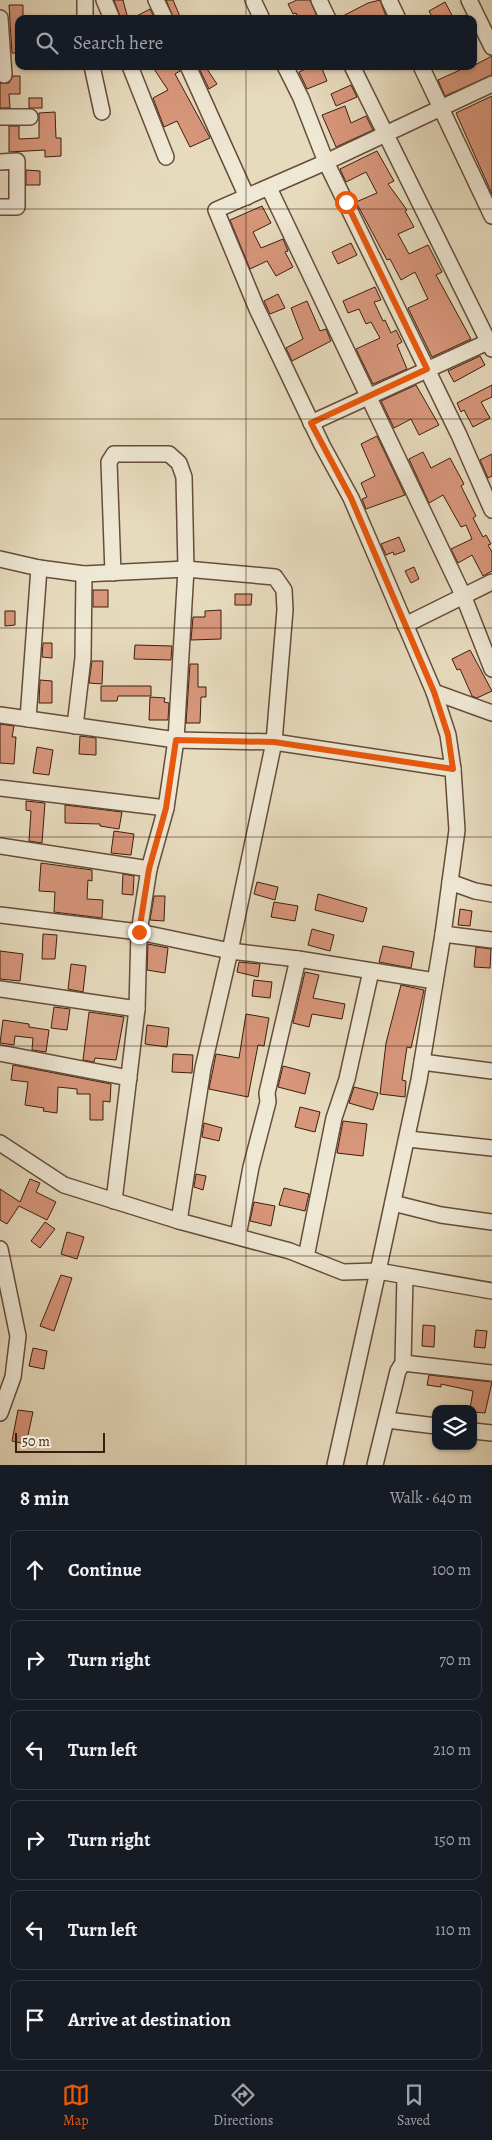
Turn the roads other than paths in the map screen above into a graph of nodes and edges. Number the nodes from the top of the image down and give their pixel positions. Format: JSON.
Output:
{"nodes":[{"id":1,"x":85,"y":0,"type":"edge"},
{"id":2,"x":104,"y":0,"type":"edge"},
{"id":3,"x":156,"y":0,"type":"edge"},
{"id":4,"x":253,"y":0,"type":"edge"},
{"id":5,"x":319,"y":0,"type":"edge"},
{"id":6,"x":388,"y":0,"type":"edge"},
{"id":7,"x":469,"y":0,"type":"edge"},
{"id":8,"x":85,"y":15,"type":"edge"},
{"id":9,"x":110,"y":15,"type":"edge"},
{"id":10,"x":163,"y":15,"type":"edge"},
{"id":11,"x":260,"y":15,"type":"edge"},
{"id":12,"x":326,"y":15,"type":"edge"},
{"id":13,"x":396,"y":15,"type":"edge"},
{"id":14,"x":476,"y":15,"type":"edge"},
{"id":15,"x":477,"y":16,"type":"edge"},
{"id":16,"x":0,"y":18,"type":"edge"},
{"id":17,"x":492,"y":47,"type":"edge"},
{"id":18,"x":93,"y":70,"type":"edge"},
{"id":19,"x":132,"y":70,"type":"edge"},
{"id":20,"x":190,"y":70,"type":"edge"},
{"id":21,"x":286,"y":70,"type":"edge"},
{"id":22,"x":354,"y":70,"type":"edge"},
{"id":23,"x":423,"y":70,"type":"edge"},
{"id":24,"x":4,"y":75,"type":"dead end"},
{"id":25,"x":492,"y":84,"type":"edge"},
{"id":26,"x":441,"y":108,"type":"junction"},
{"id":27,"x":102,"y":112,"type":"dead end"},
{"id":28,"x":0,"y":117,"type":"edge"},
{"id":29,"x":30,"y":117,"type":"dead end"},
{"id":30,"x":385,"y":135,"type":"junction"},
{"id":31,"x":166,"y":157,"type":"dead end"},
{"id":32,"x":0,"y":162,"type":"edge"},
{"id":33,"x":326,"y":162,"type":"junction"},
{"id":34,"x":269,"y":188,"type":"junction"},
{"id":35,"x":247,"y":197,"type":"junction"},
{"id":36,"x":0,"y":208,"type":"edge"},
{"id":37,"x":492,"y":216,"type":"edge"},
{"id":38,"x":491,"y":343,"type":"edge"},
{"id":39,"x":427,"y":369,"type":"junction"},
{"id":40,"x":368,"y":396,"type":"junction"},
{"id":41,"x":311,"y":423,"type":"junction"},
{"id":42,"x":492,"y":510,"type":"edge"},
{"id":43,"x":0,"y":559,"type":"edge"},
{"id":44,"x":39,"y":568,"type":"junction"},
{"id":45,"x":186,"y":569,"type":"junction"},
{"id":46,"x":113,"y":573,"type":"junction"},
{"id":47,"x":84,"y":574,"type":"junction"},
{"id":48,"x":492,"y":582,"type":"edge"},
{"id":49,"x":492,"y":588,"type":"edge"},
{"id":50,"x":464,"y":598,"type":"junction"},
{"id":51,"x":406,"y":628,"type":"junction"},
{"id":52,"x":492,"y":669,"type":"edge"},
{"id":53,"x":434,"y":692,"type":"junction"},
{"id":54,"x":492,"y":713,"type":"edge"},
{"id":55,"x":0,"y":715,"type":"edge"},
{"id":56,"x":28,"y":719,"type":"junction"},
{"id":57,"x":75,"y":726,"type":"junction"},
{"id":58,"x":176,"y":740,"type":"junction"},
{"id":59,"x":274,"y":742,"type":"junction"},
{"id":60,"x":453,"y":769,"type":"junction"},
{"id":61,"x":0,"y":788,"type":"edge"},
{"id":62,"x":166,"y":808,"type":"junction"},
{"id":63,"x":0,"y":846,"type":"edge"},
{"id":64,"x":149,"y":869,"type":"junction"},
{"id":65,"x":450,"y":882,"type":"junction"},
{"id":66,"x":492,"y":894,"type":"edge"},
{"id":67,"x":0,"y":915,"type":"edge"},
{"id":68,"x":139,"y":932,"type":"junction"},
{"id":69,"x":443,"y":934,"type":"junction"},
{"id":70,"x":492,"y":940,"type":"edge"},
{"id":71,"x":230,"y":951,"type":"junction"},
{"id":72,"x":298,"y":958,"type":"junction"},
{"id":73,"x":371,"y":970,"type":"junction"},
{"id":74,"x":435,"y":981,"type":"junction"},
{"id":75,"x":0,"y":989,"type":"edge"},
{"id":76,"x":138,"y":1009,"type":"junction"},
{"id":77,"x":0,"y":1053,"type":"edge"},
{"id":78,"x":422,"y":1062,"type":"junction"},
{"id":79,"x":492,"y":1071,"type":"edge"},
{"id":80,"x":129,"y":1078,"type":"junction"},
{"id":81,"x":408,"y":1139,"type":"junction"},
{"id":82,"x":0,"y":1143,"type":"edge"},
{"id":83,"x":492,"y":1148,"type":"edge"},
{"id":84,"x":114,"y":1201,"type":"junction"},
{"id":85,"x":393,"y":1203,"type":"junction"},
{"id":86,"x":179,"y":1220,"type":"junction"},
{"id":87,"x":492,"y":1222,"type":"edge"},
{"id":88,"x":238,"y":1236,"type":"junction"},
{"id":89,"x":0,"y":1248,"type":"edge"},
{"id":90,"x":306,"y":1257,"type":"junction"},
{"id":91,"x":378,"y":1271,"type":"junction"},
{"id":92,"x":405,"y":1276,"type":"junction"},
{"id":93,"x":492,"y":1291,"type":"edge"},
{"id":94,"x":403,"y":1363,"type":"junction"},
{"id":95,"x":492,"y":1373,"type":"edge"},
{"id":96,"x":0,"y":1413,"type":"edge"},
{"id":97,"x":386,"y":1420,"type":"junction"},
{"id":98,"x":432,"y":1426,"type":"edge"},
{"id":99,"x":477,"y":1431,"type":"edge"},
{"id":100,"x":492,"y":1433,"type":"edge"},
{"id":101,"x":335,"y":1465,"type":"edge"},
{"id":102,"x":375,"y":1465,"type":"edge"}],
"edges":[{"from":1,"to":8,"type":"street"},
{"from":2,"to":9,"type":"street"},
{"from":3,"to":10,"type":"street"},
{"from":4,"to":11,"type":"street"},
{"from":5,"to":12,"type":"street"},
{"from":6,"to":13,"type":"street"},
{"from":7,"to":14,"type":"street"},
{"from":15,"to":17,"type":"street"},
{"from":16,"to":24,"type":"street"},
{"from":18,"to":27,"type":"street"},
{"from":19,"to":31,"type":"street"},
{"from":20,"to":35,"type":"street"},
{"from":21,"to":33,"type":"street"},
{"from":22,"to":30,"type":"street"},
{"from":23,"to":26,"type":"street"},
{"from":25,"to":26,"type":"street"},
{"from":26,"to":30,"type":"street"},
{"from":26,"to":37,"type":"street"},
{"from":28,"to":29,"type":"street"},
{"from":30,"to":33,"type":"street"},
{"from":30,"to":38,"type":"street"},
{"from":32,"to":36,"type":"street"},
{"from":33,"to":34,"type":"street"},
{"from":33,"to":39,"type":"street"},
{"from":34,"to":35,"type":"street"},
{"from":34,"to":40,"type":"street"},
{"from":35,"to":41,"type":"street"},
{"from":38,"to":39,"type":"street"},
{"from":39,"to":40,"type":"street"},
{"from":39,"to":42,"type":"street"},
{"from":40,"to":41,"type":"street"},
{"from":40,"to":50,"type":"street"},
{"from":41,"to":51,"type":"street"},
{"from":43,"to":44,"type":"street"},
{"from":44,"to":47,"type":"street"},
{"from":44,"to":56,"type":"street"},
{"from":45,"to":46,"type":"street"},
{"from":45,"to":46,"type":"street"},
{"from":45,"to":58,"type":"street"},
{"from":45,"to":59,"type":"street"},
{"from":46,"to":47,"type":"street"},
{"from":47,"to":57,"type":"street"},
{"from":48,"to":50,"type":"street"},
{"from":49,"to":50,"type":"street"},
{"from":50,"to":51,"type":"street"},
{"from":50,"to":52,"type":"street"},
{"from":51,"to":53,"type":"street"},
{"from":53,"to":54,"type":"street"},
{"from":53,"to":60,"type":"street"},
{"from":55,"to":56,"type":"street"},
{"from":56,"to":57,"type":"street"},
{"from":57,"to":58,"type":"street"},
{"from":58,"to":59,"type":"street"},
{"from":58,"to":62,"type":"street"},
{"from":59,"to":60,"type":"street"},
{"from":59,"to":71,"type":"street"},
{"from":60,"to":65,"type":"street"},
{"from":61,"to":62,"type":"street"},
{"from":62,"to":64,"type":"street"},
{"from":63,"to":64,"type":"street"},
{"from":64,"to":68,"type":"street"},
{"from":65,"to":66,"type":"street"},
{"from":65,"to":69,"type":"street"},
{"from":67,"to":68,"type":"street"},
{"from":68,"to":71,"type":"street"},
{"from":68,"to":76,"type":"street"},
{"from":69,"to":70,"type":"street"},
{"from":69,"to":74,"type":"street"},
{"from":71,"to":72,"type":"street"},
{"from":71,"to":86,"type":"street"},
{"from":72,"to":73,"type":"street"},
{"from":72,"to":88,"type":"street"},
{"from":73,"to":74,"type":"street"},
{"from":73,"to":90,"type":"street"},
{"from":74,"to":78,"type":"street"},
{"from":75,"to":76,"type":"street"},
{"from":76,"to":80,"type":"street"},
{"from":77,"to":80,"type":"street"},
{"from":78,"to":79,"type":"street"},
{"from":78,"to":81,"type":"street"},
{"from":80,"to":84,"type":"street"},
{"from":81,"to":83,"type":"street"},
{"from":81,"to":85,"type":"street"},
{"from":82,"to":84,"type":"street"},
{"from":84,"to":86,"type":"street"},
{"from":85,"to":87,"type":"street"},
{"from":85,"to":91,"type":"street"},
{"from":86,"to":88,"type":"street"},
{"from":88,"to":90,"type":"street"},
{"from":89,"to":96,"type":"street"},
{"from":90,"to":91,"type":"street"},
{"from":91,"to":92,"type":"street"},
{"from":91,"to":101,"type":"street"},
{"from":92,"to":93,"type":"street"},
{"from":92,"to":94,"type":"street"},
{"from":94,"to":95,"type":"street"},
{"from":94,"to":97,"type":"street"},
{"from":97,"to":98,"type":"street"},
{"from":97,"to":102,"type":"street"},
{"from":99,"to":100,"type":"street"}]}
